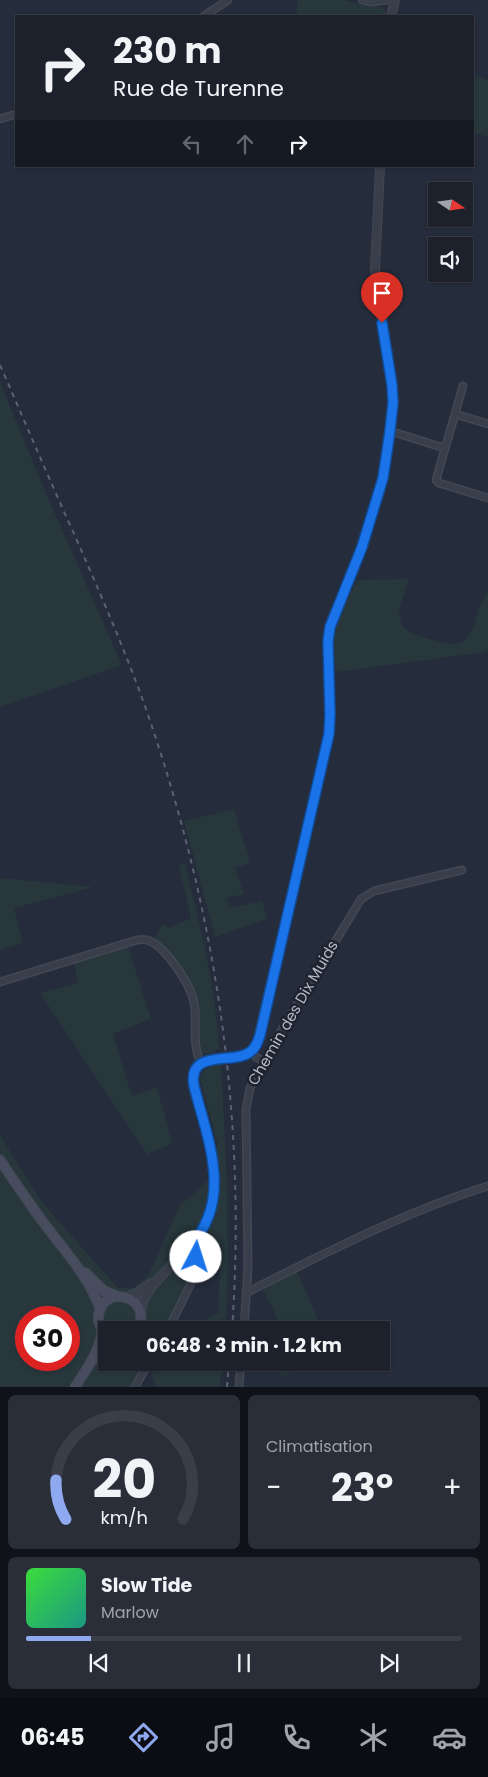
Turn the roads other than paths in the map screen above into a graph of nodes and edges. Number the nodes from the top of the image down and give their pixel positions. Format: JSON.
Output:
{"nodes":[{"id":1,"x":228,"y":0,"type":"edge"},
{"id":2,"x":362,"y":0,"type":"edge"},
{"id":3,"x":387,"y":0,"type":"edge"},
{"id":4,"x":394,"y":0,"type":"edge"},
{"id":5,"x":206,"y":15,"type":"edge"},
{"id":6,"x":391,"y":15,"type":"edge"},
{"id":7,"x":15,"y":114,"type":"edge"},
{"id":8,"x":0,"y":119,"type":"edge"},
{"id":9,"x":380,"y":167,"type":"edge"},
{"id":10,"x":463,"y":386,"type":"dead end"},
{"id":11,"x":455,"y":414,"type":"junction"},
{"id":12,"x":488,"y":424,"type":"edge"},
{"id":13,"x":390,"y":431,"type":"junction"},
{"id":14,"x":444,"y":448,"type":"junction"},
{"id":15,"x":488,"y":498,"type":"edge"},
{"id":16,"x":462,"y":870,"type":"dead end"},
{"id":17,"x":0,"y":982,"type":"edge"},
{"id":18,"x":251,"y":1051,"type":"junction"},
{"id":19,"x":264,"y":1062,"type":"junction"},
{"id":20,"x":201,"y":1063,"type":"junction"},
{"id":21,"x":0,"y":1160,"type":"edge"},
{"id":22,"x":488,"y":1186,"type":"edge"},
{"id":23,"x":189,"y":1247,"type":"junction"},
{"id":24,"x":76,"y":1265,"type":"junction"},
{"id":25,"x":158,"y":1279,"type":"junction"},
{"id":26,"x":246,"y":1293,"type":"junction"},
{"id":27,"x":121,"y":1297,"type":"junction"},
{"id":28,"x":100,"y":1309,"type":"junction"},
{"id":29,"x":99,"y":1321,"type":"edge"},
{"id":30,"x":139,"y":1321,"type":"edge"},
{"id":31,"x":140,"y":1321,"type":"edge"},
{"id":32,"x":173,"y":1321,"type":"edge"},
{"id":33,"x":244,"y":1321,"type":"edge"},
{"id":34,"x":98,"y":1346,"type":"edge"},
{"id":35,"x":98,"y":1356,"type":"edge"},
{"id":36,"x":87,"y":1369,"type":"junction"},
{"id":37,"x":144,"y":1371,"type":"edge"},
{"id":38,"x":240,"y":1371,"type":"edge"},
{"id":39,"x":76,"y":1387,"type":"edge"},
{"id":40,"x":136,"y":1387,"type":"edge"},
{"id":41,"x":239,"y":1387,"type":"edge"}],
"edges":[{"from":1,"to":5,"type":"street"},
{"from":2,"to":3,"type":"street"},
{"from":4,"to":6,"type":"street"},
{"from":7,"to":8,"type":"street"},
{"from":9,"to":13,"type":"street"},
{"from":10,"to":11,"type":"street"},
{"from":11,"to":12,"type":"street"},
{"from":11,"to":14,"type":"street"},
{"from":13,"to":14,"type":"street"},
{"from":13,"to":18,"type":"street"},
{"from":14,"to":15,"type":"street"},
{"from":16,"to":19,"type":"street","name":"Chemin des Dix Muids"},
{"from":17,"to":20,"type":"street"},
{"from":18,"to":19,"type":"street"},
{"from":18,"to":20,"type":"street"},
{"from":19,"to":26,"type":"street","name":"Chemin des Dix Muids"},
{"from":20,"to":23,"type":"street"},
{"from":21,"to":24,"type":"main road"},
{"from":22,"to":26,"type":"street"},
{"from":23,"to":25,"type":"street"},
{"from":23,"to":32,"type":"street"},
{"from":24,"to":27,"type":"main road"},
{"from":24,"to":28,"type":"main road"},
{"from":25,"to":27,"type":"street"},
{"from":25,"to":31,"type":"street"},
{"from":26,"to":33,"type":"street","name":"Chemin des Dix Muids"},
{"from":27,"to":28,"type":"main road"},
{"from":27,"to":30,"type":"main road"},
{"from":28,"to":29,"type":"main road"},
{"from":34,"to":36,"type":"main road"},
{"from":35,"to":36,"type":"main road"},
{"from":36,"to":39,"type":"main road"},
{"from":37,"to":40,"type":"street"},
{"from":38,"to":41,"type":"street"}]}
